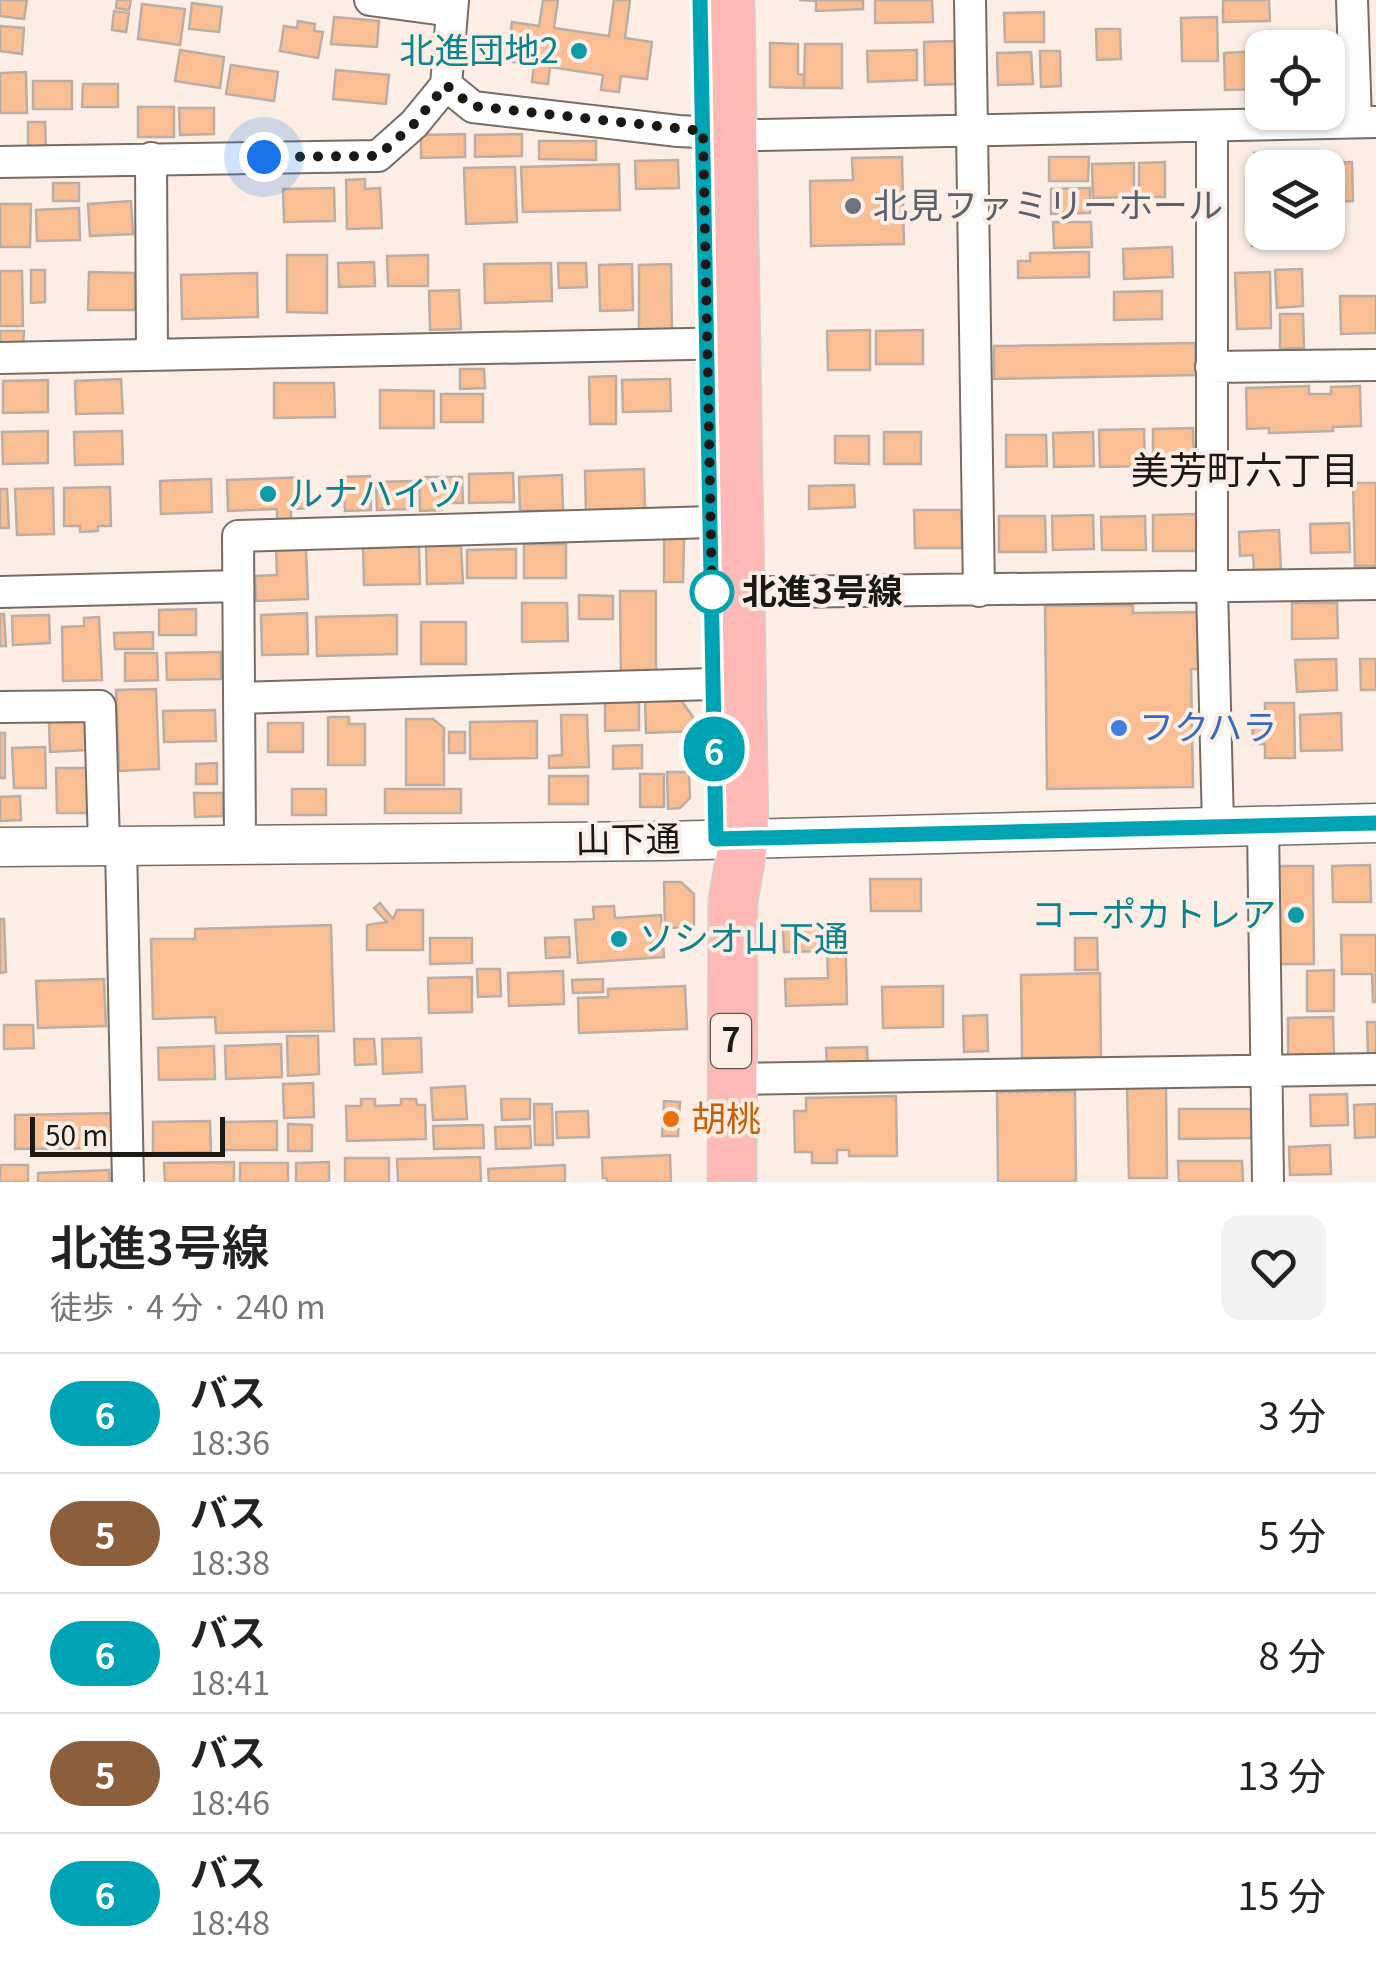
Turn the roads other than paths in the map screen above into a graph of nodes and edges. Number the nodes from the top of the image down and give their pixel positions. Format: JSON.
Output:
{"nodes":[{"id":1,"x":370,"y":0,"type":"edge"},
{"id":2,"x":700,"y":0,"type":"edge"},
{"id":3,"x":730,"y":0,"type":"edge"},
{"id":4,"x":970,"y":0,"type":"edge"},
{"id":5,"x":1352,"y":0,"type":"edge"},
{"id":6,"x":453,"y":6,"type":"edge"},
{"id":7,"x":446,"y":85,"type":"junction"},
{"id":8,"x":1366,"y":122,"type":"edge"},
{"id":9,"x":1212,"y":127,"type":"junction"},
{"id":10,"x":972,"y":130,"type":"junction"},
{"id":11,"x":718,"y":132,"type":"junction"},
{"id":12,"x":151,"y":158,"type":"junction"},
{"id":13,"x":0,"y":162,"type":"edge"},
{"id":14,"x":723,"y":344,"type":"junction"},
{"id":15,"x":152,"y":354,"type":"junction"},
{"id":16,"x":0,"y":358,"type":"edge"},
{"id":17,"x":1376,"y":365,"type":"edge"},
{"id":18,"x":1210,"y":368,"type":"junction"},
{"id":19,"x":712,"y":522,"type":"junction"},
{"id":20,"x":1376,"y":584,"type":"edge"},
{"id":21,"x":238,"y":586,"type":"junction"},
{"id":22,"x":1212,"y":588,"type":"junction"},
{"id":23,"x":979,"y":590,"type":"junction"},
{"id":24,"x":0,"y":592,"type":"edge"},
{"id":25,"x":726,"y":593,"type":"junction"},
{"id":26,"x":713,"y":684,"type":"junction"},
{"id":27,"x":241,"y":698,"type":"junction"},
{"id":28,"x":0,"y":707,"type":"edge"},
{"id":29,"x":1376,"y":823,"type":"edge"},
{"id":30,"x":1263,"y":825,"type":"junction"},
{"id":31,"x":1218,"y":826,"type":"junction"},
{"id":32,"x":730,"y":839,"type":"junction"},
{"id":33,"x":240,"y":842,"type":"junction"},
{"id":34,"x":112,"y":845,"type":"junction"},
{"id":35,"x":0,"y":847,"type":"edge"},
{"id":36,"x":1376,"y":1069,"type":"edge"},
{"id":37,"x":1265,"y":1070,"type":"junction"},
{"id":38,"x":730,"y":1079,"type":"junction"},
{"id":39,"x":128,"y":1182,"type":"edge"},
{"id":40,"x":732,"y":1182,"type":"edge"},
{"id":41,"x":1268,"y":1182,"type":"edge"}],
"edges":[{"from":1,"to":6,"type":"street"},
{"from":2,"to":11,"type":"main road","number":"7"},
{"from":3,"to":11,"type":"main road","number":"7"},
{"from":4,"to":10,"type":"street"},
{"from":5,"to":8,"type":"street"},
{"from":6,"to":7,"type":"street"},
{"from":7,"to":11,"type":"street"},
{"from":7,"to":12,"type":"street"},
{"from":8,"to":9,"type":"street"},
{"from":9,"to":10,"type":"street"},
{"from":9,"to":18,"type":"street"},
{"from":10,"to":11,"type":"street"},
{"from":10,"to":23,"type":"street"},
{"from":11,"to":14,"type":"main road","number":"7"},
{"from":12,"to":13,"type":"street"},
{"from":12,"to":15,"type":"street"},
{"from":14,"to":15,"type":"street"},
{"from":14,"to":19,"type":"main road","number":"7"},
{"from":14,"to":25,"type":"main road","number":"7"},
{"from":15,"to":16,"type":"street"},
{"from":17,"to":18,"type":"street"},
{"from":18,"to":22,"type":"street"},
{"from":19,"to":21,"type":"street"},
{"from":19,"to":25,"type":"main road","number":"7"},
{"from":20,"to":22,"type":"street"},
{"from":21,"to":24,"type":"street"},
{"from":21,"to":27,"type":"street"},
{"from":22,"to":23,"type":"street"},
{"from":22,"to":31,"type":"street"},
{"from":23,"to":25,"type":"street"},
{"from":25,"to":26,"type":"main road","number":"7"},
{"from":25,"to":32,"type":"main road","number":"7"},
{"from":26,"to":27,"type":"street"},
{"from":26,"to":32,"type":"main road","number":"7"},
{"from":27,"to":33,"type":"street"},
{"from":28,"to":34,"type":"street"},
{"from":29,"to":30,"type":"street","name":"山下通"},
{"from":30,"to":31,"type":"street","name":"山下通"},
{"from":30,"to":37,"type":"street"},
{"from":31,"to":32,"type":"street","name":"山下通"},
{"from":32,"to":33,"type":"street","name":"山下通"},
{"from":32,"to":38,"type":"main road","number":"7"},
{"from":33,"to":34,"type":"street","name":"山下通"},
{"from":34,"to":35,"type":"street","name":"山下通"},
{"from":34,"to":39,"type":"street"},
{"from":36,"to":37,"type":"street"},
{"from":37,"to":38,"type":"street"},
{"from":37,"to":41,"type":"street"},
{"from":38,"to":40,"type":"main road","number":"7"}]}
